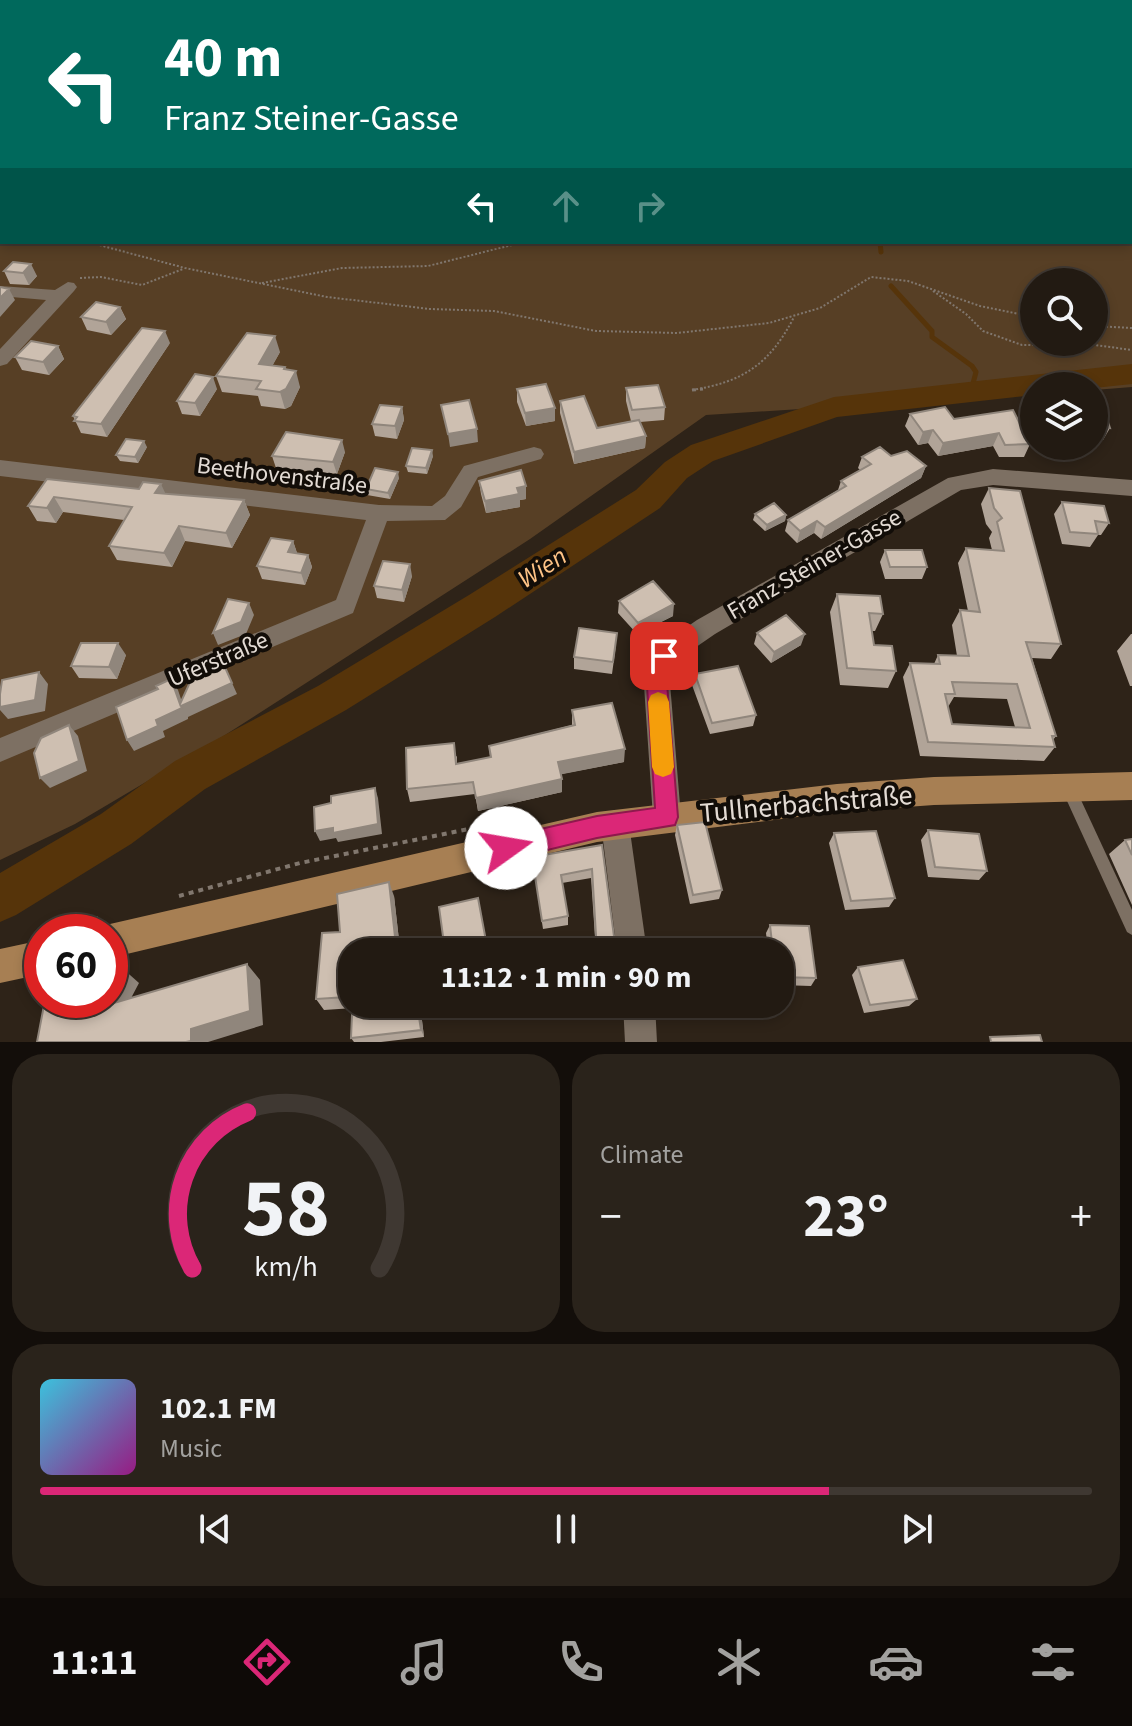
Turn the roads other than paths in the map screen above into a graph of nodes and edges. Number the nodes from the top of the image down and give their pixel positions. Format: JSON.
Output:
{"nodes":[{"id":1,"x":0,"y":291,"type":"edge"},
{"id":2,"x":0,"y":360,"type":"edge"},
{"id":3,"x":534,"y":454,"type":"dead end"},
{"id":4,"x":0,"y":468,"type":"edge"},
{"id":5,"x":1132,"y":488,"type":"edge"},
{"id":6,"x":379,"y":513,"type":"junction"},
{"id":7,"x":0,"y":750,"type":"edge"},
{"id":8,"x":1132,"y":786,"type":"edge"},
{"id":9,"x":1068,"y":788,"type":"junction"},
{"id":10,"x":667,"y":817,"type":"junction"},
{"id":11,"x":615,"y":824,"type":"junction"},
{"id":12,"x":1132,"y":927,"type":"edge"},
{"id":13,"x":128,"y":937,"type":"edge"},
{"id":14,"x":630,"y":938,"type":"edge"},
{"id":15,"x":24,"y":961,"type":"edge"},
{"id":16,"x":0,"y":966,"type":"edge"},
{"id":17,"x":640,"y":1018,"type":"edge"},
{"id":18,"x":641,"y":1042,"type":"edge"}],
"edges":[{"from":1,"to":2,"type":"street"},
{"from":3,"to":6,"type":"street","name":"Beethovenstraße"},
{"from":4,"to":6,"type":"street","name":"Beethovenstraße"},
{"from":5,"to":10,"type":"street","name":"Franz Steiner-Gasse"},
{"from":6,"to":7,"type":"street","name":"Uferstraße"},
{"from":8,"to":9,"type":"main road","name":"Tullnerbachstraße"},
{"from":9,"to":10,"type":"main road","name":"Tullnerbachstraße"},
{"from":9,"to":12,"type":"lane"},
{"from":10,"to":11,"type":"main road","name":"Tullnerbachstraße"},
{"from":11,"to":13,"type":"main road","name":"Tullnerbachstraße"},
{"from":11,"to":14,"type":"street"},
{"from":15,"to":16,"type":"main road"},
{"from":17,"to":18,"type":"street"}]}
